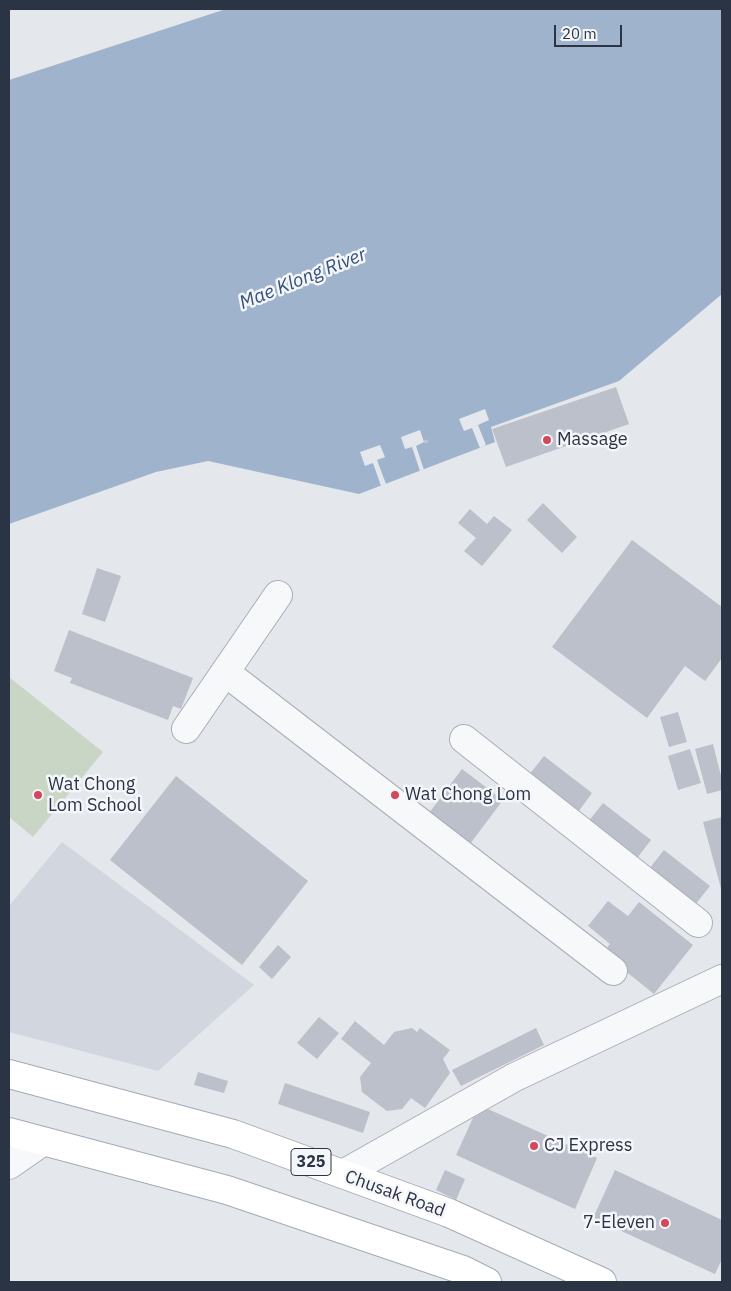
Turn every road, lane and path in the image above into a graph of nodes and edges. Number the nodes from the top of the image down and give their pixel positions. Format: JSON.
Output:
{"nodes":[{"id":1,"x":430,"y":440,"type":"dead end"},
{"id":2,"x":424,"y":442,"type":"dead end"},
{"id":3,"x":278,"y":595,"type":"dead end"},
{"id":4,"x":225,"y":672,"type":"junction"},
{"id":5,"x":186,"y":729,"type":"dead end"},
{"id":6,"x":464,"y":739,"type":"dead end"},
{"id":7,"x":698,"y":923,"type":"dead end"},
{"id":8,"x":613,"y":971,"type":"dead end"},
{"id":9,"x":722,"y":979,"type":"edge"},
{"id":10,"x":9,"y":1074,"type":"edge"},
{"id":11,"x":9,"y":1132,"type":"edge"},
{"id":12,"x":42,"y":1142,"type":"junction"},
{"id":13,"x":9,"y":1165,"type":"edge"},
{"id":14,"x":343,"y":1174,"type":"junction"},
{"id":15,"x":487,"y":1282,"type":"edge"},
{"id":16,"x":602,"y":1282,"type":"edge"}],
"edges":[{"from":1,"to":2,"type":"path"},
{"from":3,"to":4,"type":"street"},
{"from":4,"to":5,"type":"street"},
{"from":4,"to":8,"type":"street"},
{"from":6,"to":7,"type":"street"},
{"from":9,"to":14,"type":"street"},
{"from":10,"to":14,"type":"main road","name":"Chusak Road","number":"325"},
{"from":11,"to":12,"type":"main road"},
{"from":12,"to":13,"type":"street"},
{"from":12,"to":15,"type":"main road"},
{"from":14,"to":16,"type":"main road","name":"Chusak Road","number":"325"}]}
